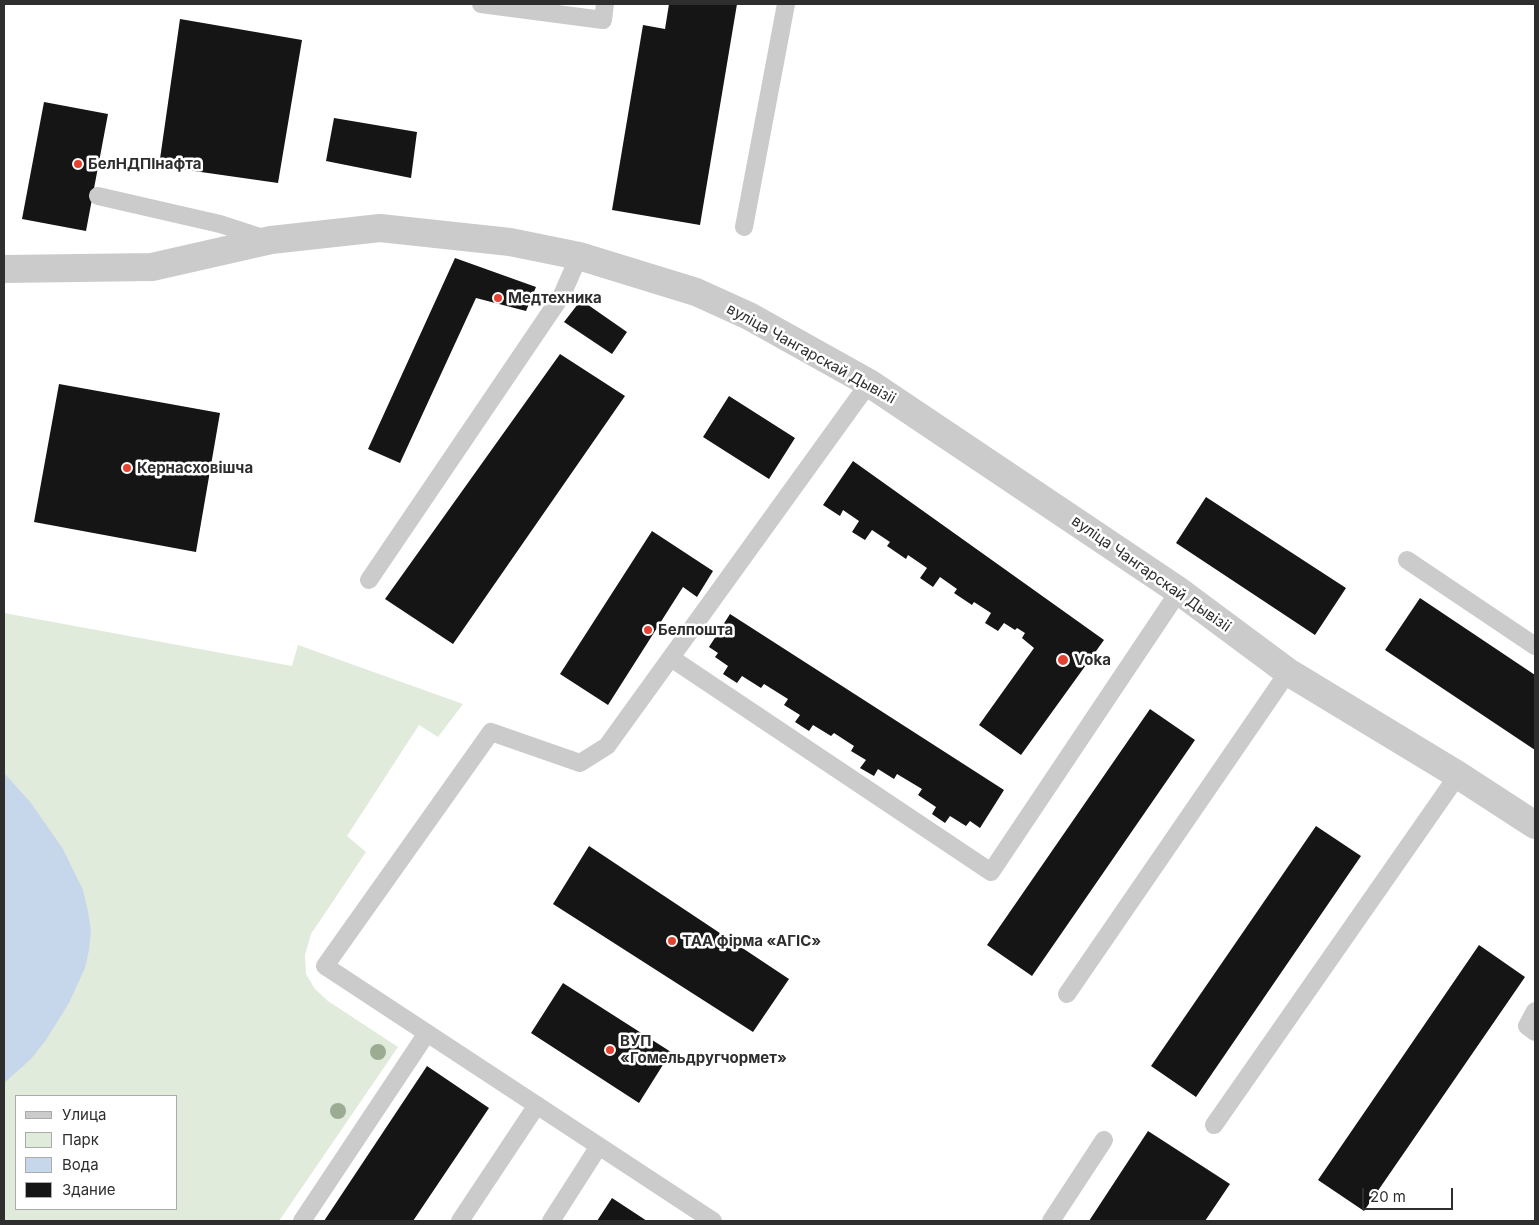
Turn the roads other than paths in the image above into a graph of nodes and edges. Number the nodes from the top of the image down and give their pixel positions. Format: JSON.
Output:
{"nodes":[{"id":1,"x":481,"y":4,"type":"edge"},
{"id":2,"x":605,"y":4,"type":"edge"},
{"id":3,"x":786,"y":4,"type":"edge"},
{"id":4,"x":98,"y":196,"type":"dead end"},
{"id":5,"x":744,"y":227,"type":"dead end"},
{"id":6,"x":271,"y":240,"type":"junction"},
{"id":7,"x":579,"y":256,"type":"junction"},
{"id":8,"x":4,"y":269,"type":"edge"},
{"id":9,"x":869,"y":383,"type":"junction"},
{"id":10,"x":1407,"y":560,"type":"dead end"},
{"id":11,"x":369,"y":580,"type":"dead end"},
{"id":12,"x":1179,"y":591,"type":"junction"},
{"id":13,"x":1535,"y":646,"type":"edge"},
{"id":14,"x":671,"y":658,"type":"junction"},
{"id":15,"x":1288,"y":672,"type":"junction"},
{"id":16,"x":1458,"y":775,"type":"junction"},
{"id":17,"x":1535,"y":825,"type":"edge"},
{"id":18,"x":1067,"y":994,"type":"dead end"},
{"id":19,"x":1535,"y":1011,"type":"edge"},
{"id":20,"x":1535,"y":1032,"type":"edge"},
{"id":21,"x":427,"y":1033,"type":"junction"},
{"id":22,"x":537,"y":1105,"type":"junction"},
{"id":23,"x":1214,"y":1125,"type":"dead end"},
{"id":24,"x":1104,"y":1140,"type":"dead end"},
{"id":25,"x":599,"y":1146,"type":"junction"},
{"id":26,"x":302,"y":1221,"type":"edge"},
{"id":27,"x":460,"y":1221,"type":"edge"},
{"id":28,"x":551,"y":1221,"type":"edge"},
{"id":29,"x":713,"y":1221,"type":"edge"},
{"id":30,"x":1051,"y":1221,"type":"edge"}],
"edges":[{"from":1,"to":2,"type":"lane"},
{"from":3,"to":5,"type":"lane"},
{"from":4,"to":6,"type":"lane"},
{"from":6,"to":7,"type":"street","name":"вуліца Чангарскай Дывізіі"},
{"from":6,"to":8,"type":"street","name":"вуліца Чангарскай Дывізіі"},
{"from":7,"to":9,"type":"street","name":"вуліца Чангарскай Дывізіі"},
{"from":7,"to":11,"type":"lane"},
{"from":9,"to":12,"type":"street","name":"вуліца Чангарскай Дывізіі"},
{"from":9,"to":14,"type":"lane"},
{"from":10,"to":13,"type":"lane"},
{"from":12,"to":14,"type":"lane"},
{"from":12,"to":15,"type":"street","name":"вуліца Чангарскай Дывізіі"},
{"from":14,"to":21,"type":"lane"},
{"from":15,"to":16,"type":"street","name":"вуліца Чангарскай Дывізіі"},
{"from":15,"to":18,"type":"lane"},
{"from":16,"to":17,"type":"street","name":"вуліца Чангарскай Дывізіі"},
{"from":16,"to":23,"type":"lane"},
{"from":19,"to":20,"type":"lane"},
{"from":21,"to":22,"type":"lane"},
{"from":21,"to":26,"type":"lane"},
{"from":22,"to":25,"type":"lane"},
{"from":22,"to":27,"type":"lane"},
{"from":24,"to":30,"type":"lane"},
{"from":25,"to":28,"type":"lane"},
{"from":25,"to":29,"type":"lane"}]}
